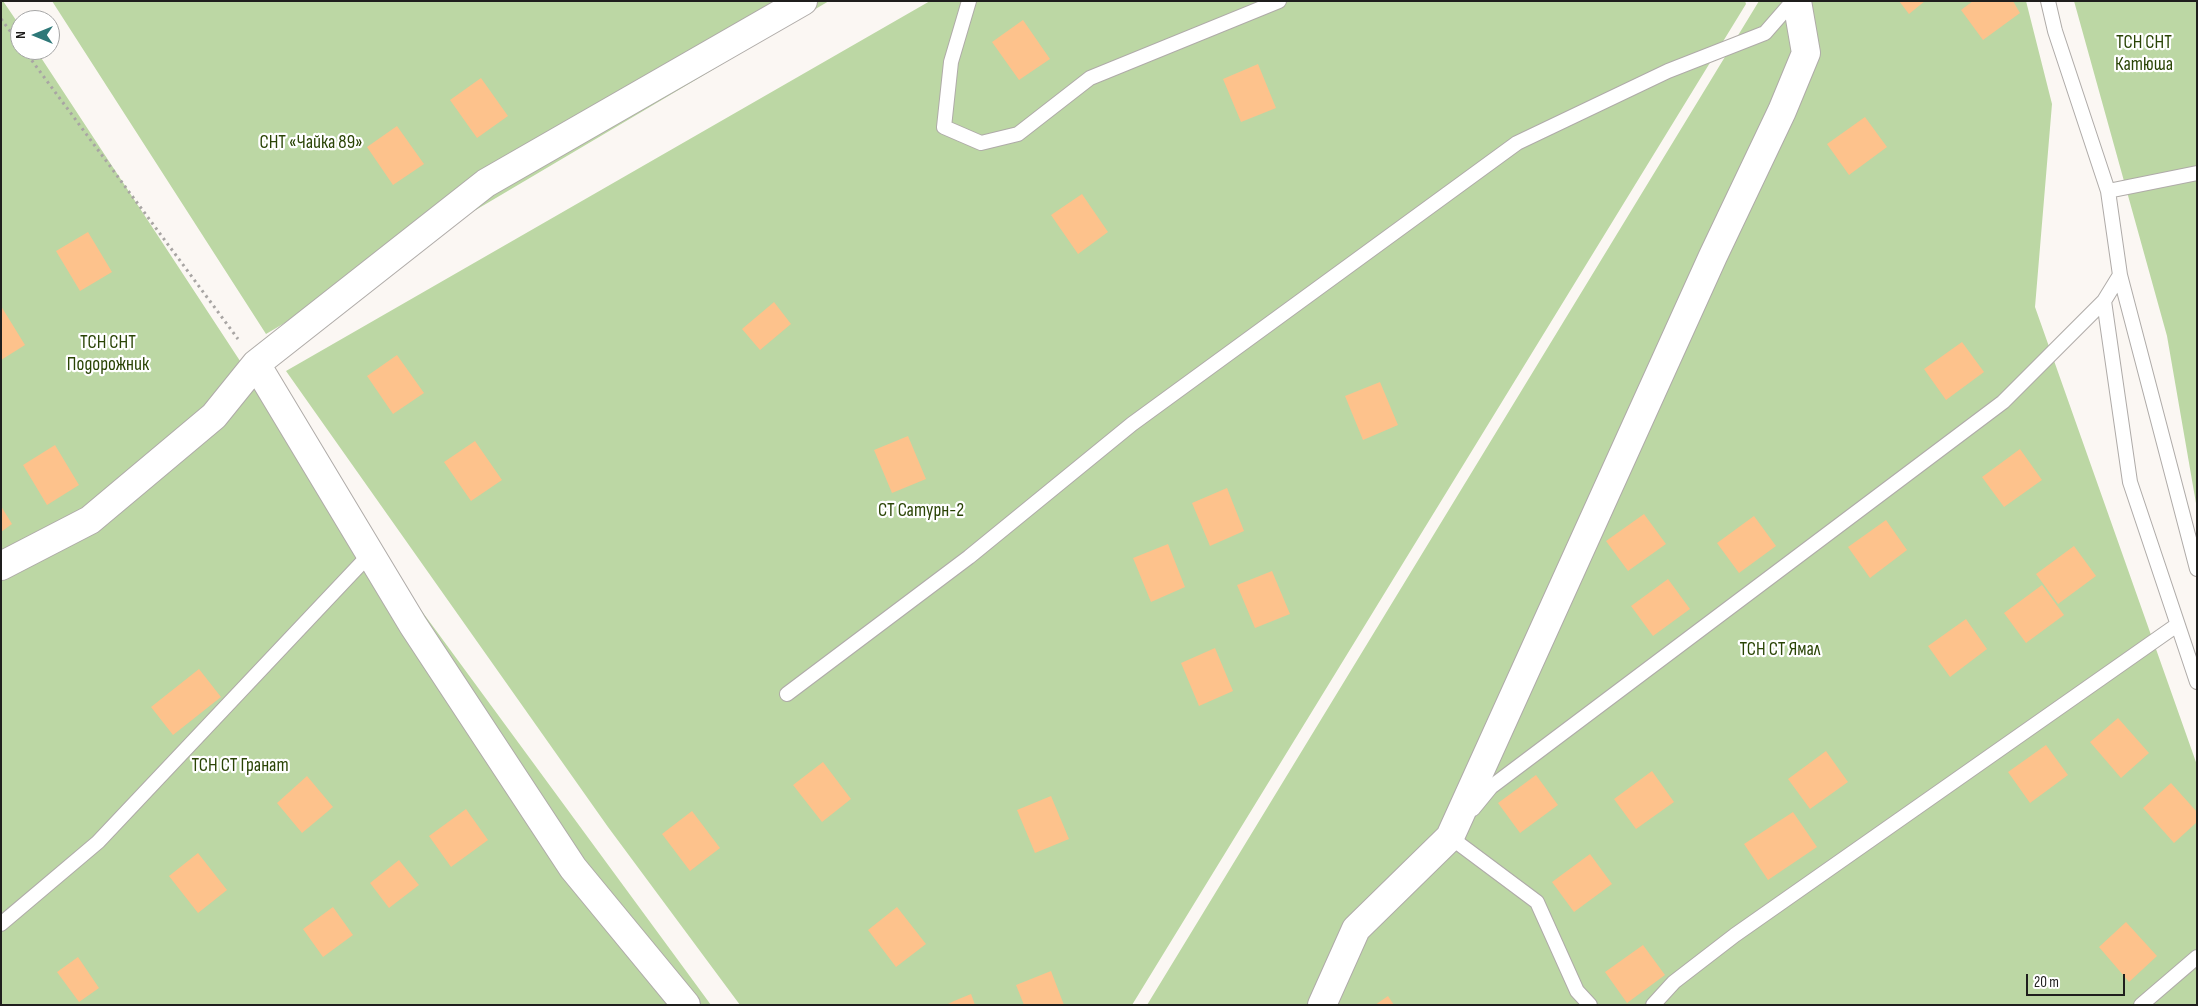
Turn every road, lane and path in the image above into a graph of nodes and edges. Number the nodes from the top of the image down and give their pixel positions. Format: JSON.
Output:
{"nodes":[{"id":1,"x":803,"y":1,"type":"edge"},
{"id":2,"x":969,"y":1,"type":"edge"},
{"id":3,"x":1279,"y":1,"type":"edge"},
{"id":4,"x":1793,"y":1,"type":"edge"},
{"id":5,"x":1797,"y":1,"type":"edge"},
{"id":6,"x":2048,"y":1,"type":"edge"},
{"id":7,"x":1,"y":18,"type":"edge"},
{"id":8,"x":10,"y":30,"type":"edge"},
{"id":9,"x":31,"y":60,"type":"edge"},
{"id":10,"x":2197,"y":173,"type":"edge"},
{"id":11,"x":2108,"y":191,"type":"junction"},
{"id":12,"x":2120,"y":275,"type":"junction"},
{"id":13,"x":2104,"y":301,"type":"junction"},
{"id":14,"x":256,"y":364,"type":"junction"},
{"id":15,"x":370,"y":554,"type":"junction"},
{"id":16,"x":1,"y":566,"type":"edge"},
{"id":17,"x":2197,"y":569,"type":"edge"},
{"id":18,"x":2177,"y":626,"type":"junction"},
{"id":19,"x":2197,"y":682,"type":"edge"},
{"id":20,"x":788,"y":694,"type":"dead end"},
{"id":21,"x":1450,"y":837,"type":"junction"},
{"id":22,"x":1,"y":924,"type":"edge"},
{"id":23,"x":2197,"y":957,"type":"edge"},
{"id":24,"x":686,"y":1005,"type":"edge"},
{"id":25,"x":1322,"y":1005,"type":"edge"},
{"id":26,"x":1590,"y":1005,"type":"edge"},
{"id":27,"x":1653,"y":1005,"type":"edge"},
{"id":28,"x":2141,"y":1005,"type":"edge"}],
"edges":[{"from":1,"to":14,"type":"street"},
{"from":2,"to":3,"type":"lane"},
{"from":4,"to":20,"type":"lane"},
{"from":5,"to":21,"type":"street"},
{"from":6,"to":11,"type":"lane"},
{"from":7,"to":8,"type":"path"},
{"from":9,"to":14,"type":"path"},
{"from":10,"to":11,"type":"lane"},
{"from":11,"to":12,"type":"lane"},
{"from":12,"to":13,"type":"lane"},
{"from":12,"to":17,"type":"lane"},
{"from":13,"to":18,"type":"lane"},
{"from":13,"to":21,"type":"lane"},
{"from":14,"to":15,"type":"street"},
{"from":14,"to":16,"type":"street"},
{"from":15,"to":22,"type":"lane"},
{"from":15,"to":24,"type":"street"},
{"from":18,"to":19,"type":"lane"},
{"from":18,"to":27,"type":"lane"},
{"from":21,"to":25,"type":"street"},
{"from":21,"to":26,"type":"lane"},
{"from":23,"to":28,"type":"lane"}]}
